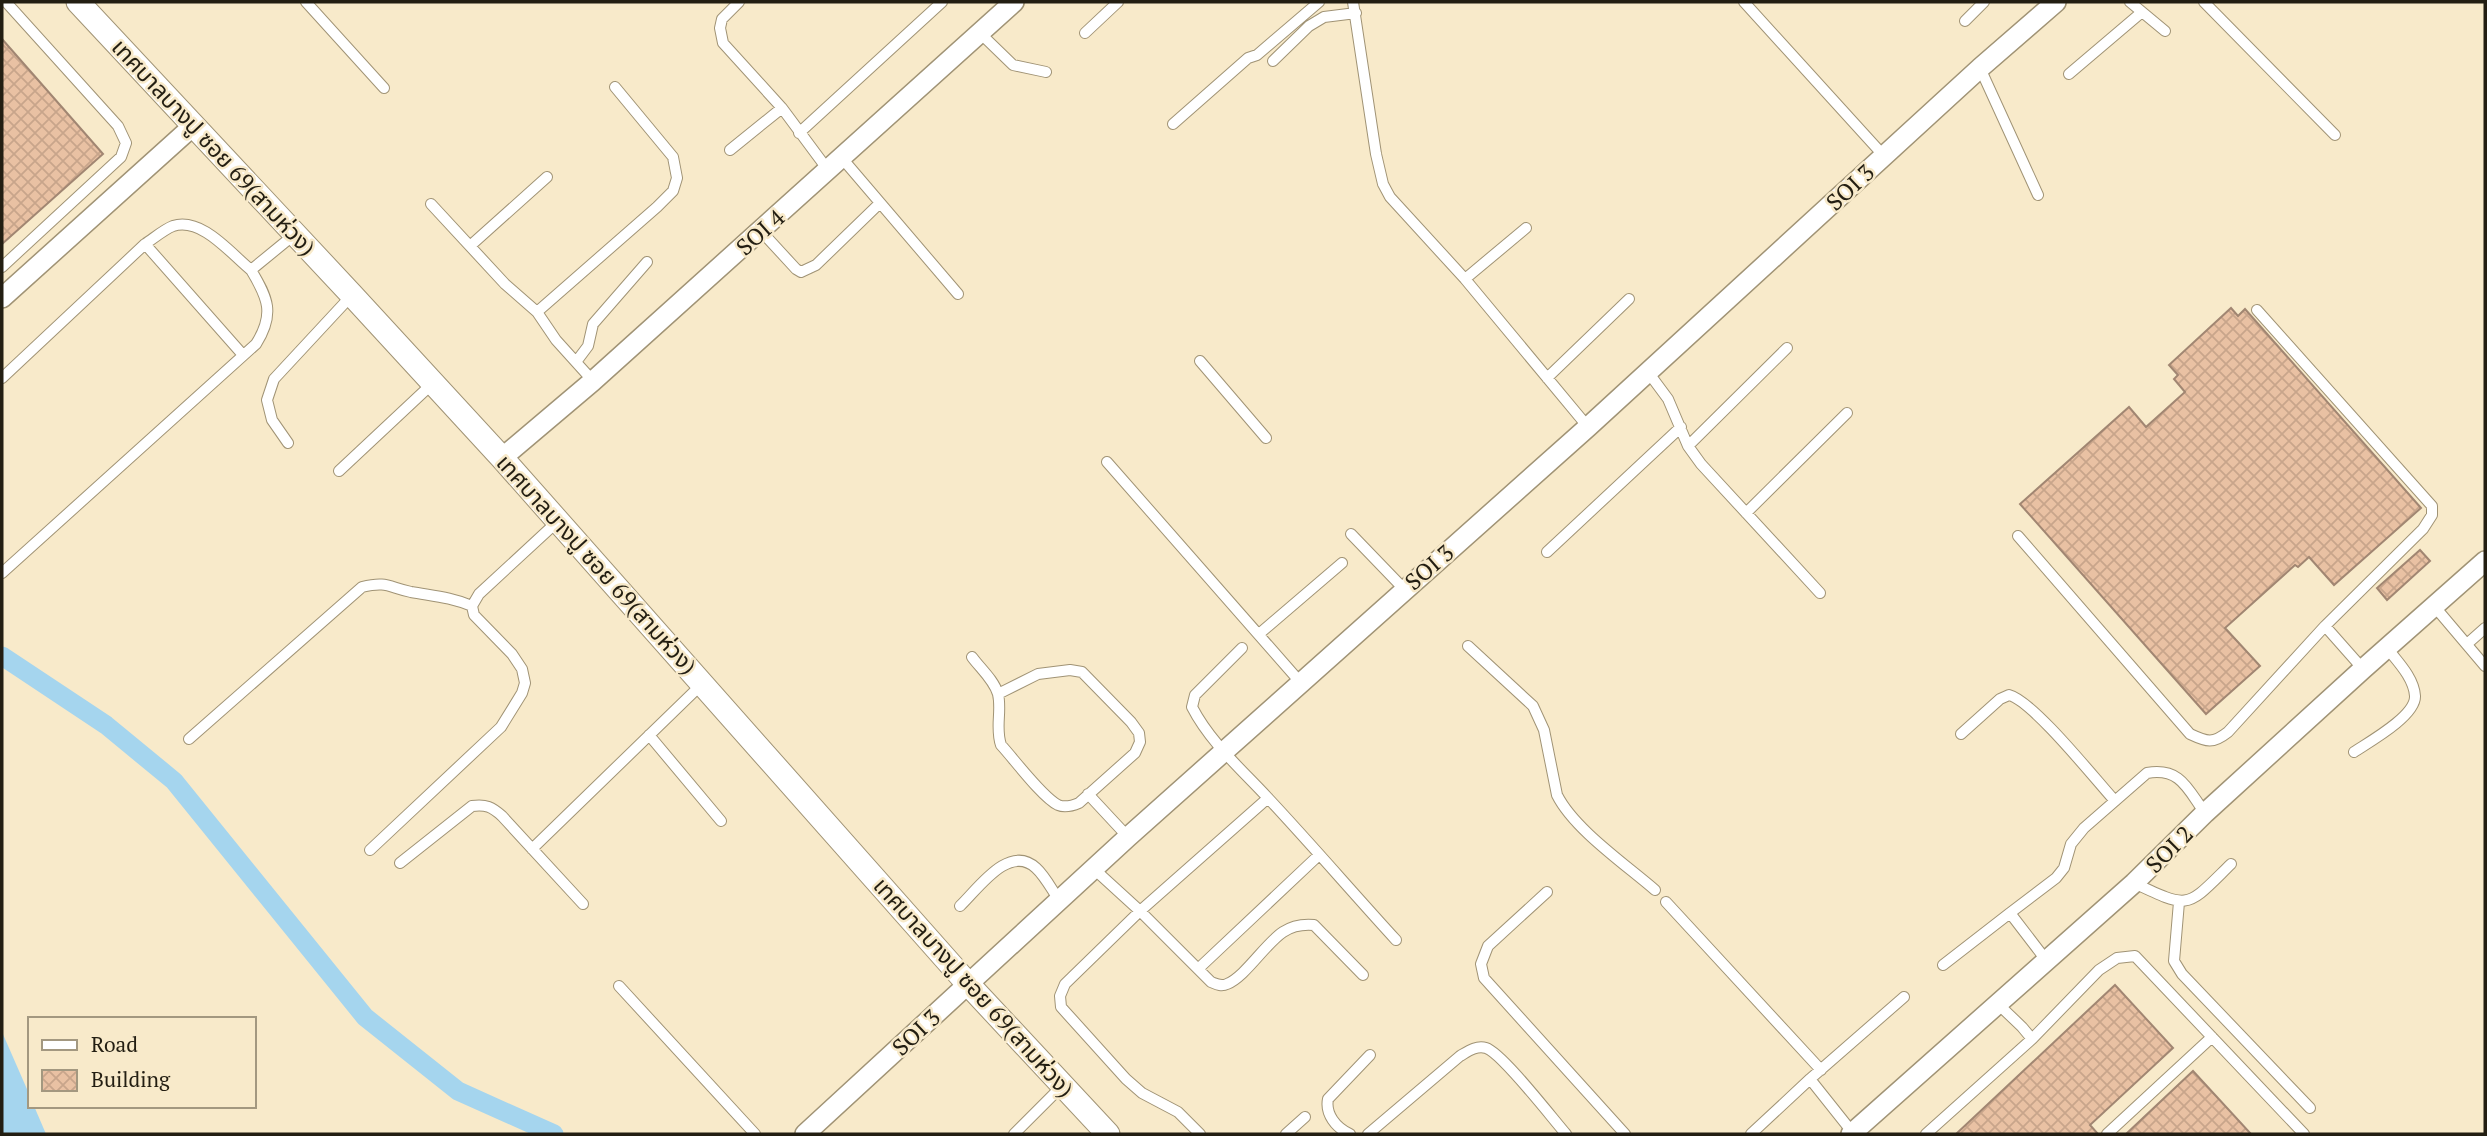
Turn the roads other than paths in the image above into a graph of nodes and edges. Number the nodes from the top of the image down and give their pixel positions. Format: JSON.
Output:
{"nodes":[{"id":1,"x":6,"y":2,"type":"edge"},
{"id":2,"x":78,"y":2,"type":"edge"},
{"id":3,"x":306,"y":2,"type":"edge"},
{"id":4,"x":738,"y":2,"type":"edge"},
{"id":5,"x":942,"y":2,"type":"edge"},
{"id":6,"x":1014,"y":2,"type":"edge"},
{"id":7,"x":1118,"y":2,"type":"edge"},
{"id":8,"x":1319,"y":2,"type":"edge"},
{"id":9,"x":1353,"y":2,"type":"edge"},
{"id":10,"x":1744,"y":2,"type":"edge"},
{"id":11,"x":1984,"y":2,"type":"edge"},
{"id":12,"x":2056,"y":2,"type":"edge"},
{"id":13,"x":2130,"y":2,"type":"edge"},
{"id":14,"x":2204,"y":2,"type":"edge"},
{"id":15,"x":2142,"y":12,"type":"junction"},
{"id":16,"x":1356,"y":13,"type":"junction"},
{"id":17,"x":1965,"y":21,"type":"dead end"},
{"id":18,"x":2165,"y":31,"type":"dead end"},
{"id":19,"x":980,"y":33,"type":"junction"},
{"id":20,"x":1085,"y":33,"type":"dead end"},
{"id":21,"x":1273,"y":61,"type":"dead end"},
{"id":22,"x":1980,"y":68,"type":"junction"},
{"id":23,"x":1046,"y":72,"type":"dead end"},
{"id":24,"x":2069,"y":74,"type":"dead end"},
{"id":25,"x":615,"y":87,"type":"dead end"},
{"id":26,"x":384,"y":88,"type":"dead end"},
{"id":27,"x":782,"y":108,"type":"junction"},
{"id":28,"x":1173,"y":124,"type":"dead end"},
{"id":29,"x":193,"y":126,"type":"junction"},
{"id":30,"x":799,"y":133,"type":"junction"},
{"id":31,"x":2335,"y":135,"type":"dead end"},
{"id":32,"x":730,"y":150,"type":"dead end"},
{"id":33,"x":1884,"y":156,"type":"junction"},
{"id":34,"x":835,"y":163,"type":"junction"},
{"id":35,"x":547,"y":177,"type":"dead end"},
{"id":36,"x":2038,"y":195,"type":"dead end"},
{"id":37,"x":880,"y":203,"type":"junction"},
{"id":38,"x":431,"y":204,"type":"dead end"},
{"id":39,"x":1526,"y":228,"type":"dead end"},
{"id":40,"x":761,"y":231,"type":"junction"},
{"id":41,"x":295,"y":234,"type":"junction"},
{"id":42,"x":145,"y":244,"type":"junction"},
{"id":43,"x":470,"y":246,"type":"junction"},
{"id":44,"x":647,"y":262,"type":"dead end"},
{"id":45,"x":2,"y":267,"type":"edge"},
{"id":46,"x":251,"y":270,"type":"junction"},
{"id":47,"x":1465,"y":279,"type":"junction"},
{"id":48,"x":958,"y":294,"type":"dead end"},
{"id":49,"x":352,"y":295,"type":"junction"},
{"id":50,"x":2,"y":298,"type":"edge"},
{"id":51,"x":1629,"y":299,"type":"dead end"},
{"id":52,"x":2257,"y":310,"type":"dead end"},
{"id":53,"x":537,"y":312,"type":"junction"},
{"id":54,"x":1787,"y":348,"type":"dead end"},
{"id":55,"x":243,"y":355,"type":"junction"},
{"id":56,"x":1200,"y":361,"type":"dead end"},
{"id":57,"x":576,"y":362,"type":"junction"},
{"id":58,"x":1648,"y":372,"type":"junction"},
{"id":59,"x":2,"y":378,"type":"edge"},
{"id":60,"x":1548,"y":378,"type":"junction"},
{"id":61,"x":593,"y":382,"type":"junction"},
{"id":62,"x":433,"y":383,"type":"junction"},
{"id":63,"x":1847,"y":413,"type":"dead end"},
{"id":64,"x":1588,"y":427,"type":"junction"},
{"id":65,"x":1681,"y":427,"type":"junction"},
{"id":66,"x":1266,"y":438,"type":"dead end"},
{"id":67,"x":288,"y":443,"type":"dead end"},
{"id":68,"x":1688,"y":446,"type":"junction"},
{"id":69,"x":502,"y":458,"type":"junction"},
{"id":70,"x":1107,"y":462,"type":"dead end"},
{"id":71,"x":339,"y":471,"type":"dead end"},
{"id":72,"x":1746,"y":513,"type":"junction"},
{"id":73,"x":558,"y":521,"type":"junction"},
{"id":74,"x":1351,"y":534,"type":"dead end"},
{"id":75,"x":2018,"y":536,"type":"dead end"},
{"id":76,"x":1547,"y":552,"type":"dead end"},
{"id":77,"x":2485,"y":561,"type":"edge"},
{"id":78,"x":1342,"y":563,"type":"dead end"},
{"id":79,"x":2,"y":573,"type":"edge"},
{"id":80,"x":1404,"y":589,"type":"junction"},
{"id":81,"x":1821,"y":593,"type":"dead end"},
{"id":82,"x":472,"y":606,"type":"junction"},
{"id":83,"x":2435,"y":607,"type":"junction"},
{"id":84,"x":2325,"y":626,"type":"junction"},
{"id":85,"x":2485,"y":628,"type":"edge"},
{"id":86,"x":1259,"y":634,"type":"junction"},
{"id":87,"x":2467,"y":644,"type":"junction"},
{"id":88,"x":1468,"y":646,"type":"dead end"},
{"id":89,"x":1242,"y":648,"type":"dead end"},
{"id":90,"x":2387,"y":648,"type":"junction"},
{"id":91,"x":972,"y":657,"type":"dead end"},
{"id":92,"x":2485,"y":666,"type":"edge"},
{"id":93,"x":2363,"y":669,"type":"junction"},
{"id":94,"x":703,"y":683,"type":"junction"},
{"id":95,"x":1301,"y":683,"type":"junction"},
{"id":96,"x":998,"y":694,"type":"junction"},
{"id":97,"x":1961,"y":734,"type":"dead end"},
{"id":98,"x":649,"y":735,"type":"junction"},
{"id":99,"x":189,"y":739,"type":"dead end"},
{"id":100,"x":1224,"y":752,"type":"junction"},
{"id":101,"x":2354,"y":752,"type":"dead end"},
{"id":102,"x":1088,"y":794,"type":"junction"},
{"id":103,"x":1268,"y":798,"type":"junction"},
{"id":104,"x":2115,"y":801,"type":"junction"},
{"id":105,"x":2205,"y":813,"type":"junction"},
{"id":106,"x":721,"y":821,"type":"dead end"},
{"id":107,"x":1128,"y":837,"type":"junction"},
{"id":108,"x":532,"y":849,"type":"junction"},
{"id":109,"x":370,"y":850,"type":"dead end"},
{"id":110,"x":1319,"y":855,"type":"junction"},
{"id":111,"x":400,"y":863,"type":"dead end"},
{"id":112,"x":2231,"y":864,"type":"dead end"},
{"id":113,"x":1094,"y":869,"type":"junction"},
{"id":114,"x":2134,"y":883,"type":"junction"},
{"id":115,"x":1655,"y":890,"type":"dead end"},
{"id":116,"x":1548,"y":892,"type":"dead end"},
{"id":117,"x":1059,"y":900,"type":"junction"},
{"id":118,"x":1666,"y":902,"type":"dead end"},
{"id":119,"x":2179,"y":902,"type":"junction"},
{"id":120,"x":583,"y":904,"type":"dead end"},
{"id":121,"x":960,"y":906,"type":"dead end"},
{"id":122,"x":1140,"y":911,"type":"junction"},
{"id":123,"x":2011,"y":913,"type":"junction"},
{"id":124,"x":1396,"y":940,"type":"dead end"},
{"id":125,"x":2046,"y":960,"type":"junction"},
{"id":126,"x":1943,"y":965,"type":"dead end"},
{"id":127,"x":1198,"y":969,"type":"junction"},
{"id":128,"x":1363,"y":975,"type":"dead end"},
{"id":129,"x":968,"y":984,"type":"junction"},
{"id":130,"x":619,"y":986,"type":"dead end"},
{"id":131,"x":1904,"y":997,"type":"dead end"},
{"id":132,"x":1997,"y":1003,"type":"junction"},
{"id":133,"x":2212,"y":1037,"type":"junction"},
{"id":134,"x":2032,"y":1039,"type":"junction"},
{"id":135,"x":1370,"y":1055,"type":"dead end"},
{"id":136,"x":1821,"y":1070,"type":"junction"},
{"id":137,"x":1810,"y":1079,"type":"junction"},
{"id":138,"x":1064,"y":1085,"type":"junction"},
{"id":139,"x":2310,"y":1108,"type":"dead end"},
{"id":140,"x":1305,"y":1117,"type":"dead end"},
{"id":141,"x":1852,"y":1133,"type":"edge"},
{"id":142,"x":755,"y":1134,"type":"edge"},
{"id":143,"x":805,"y":1134,"type":"edge"},
{"id":144,"x":1014,"y":1134,"type":"edge"},
{"id":145,"x":1108,"y":1134,"type":"edge"},
{"id":146,"x":1199,"y":1134,"type":"edge"},
{"id":147,"x":1286,"y":1134,"type":"edge"},
{"id":148,"x":1350,"y":1134,"type":"edge"},
{"id":149,"x":1368,"y":1134,"type":"edge"},
{"id":150,"x":1566,"y":1134,"type":"edge"},
{"id":151,"x":1626,"y":1134,"type":"edge"},
{"id":152,"x":1752,"y":1134,"type":"edge"},
{"id":153,"x":1926,"y":1134,"type":"edge"},
{"id":154,"x":2107,"y":1134,"type":"edge"},
{"id":155,"x":2304,"y":1134,"type":"edge"}],
"edges":[{"from":1,"to":45,"type":"lane"},
{"from":2,"to":29,"type":"street","name":"เทศบาลบางปู ซอย 69(สามห่วง)"},
{"from":3,"to":26,"type":"lane"},
{"from":4,"to":27,"type":"lane"},
{"from":5,"to":30,"type":"lane"},
{"from":6,"to":19,"type":"street","name":"SOI 4"},
{"from":7,"to":20,"type":"lane"},
{"from":8,"to":28,"type":"lane"},
{"from":9,"to":16,"type":"lane"},
{"from":10,"to":33,"type":"lane"},
{"from":11,"to":17,"type":"lane"},
{"from":12,"to":22,"type":"street","name":"SOI 3"},
{"from":13,"to":15,"type":"lane"},
{"from":14,"to":31,"type":"lane"},
{"from":15,"to":18,"type":"lane"},
{"from":15,"to":24,"type":"lane"},
{"from":16,"to":21,"type":"lane"},
{"from":16,"to":47,"type":"lane"},
{"from":19,"to":23,"type":"lane"},
{"from":19,"to":34,"type":"street","name":"SOI 4"},
{"from":22,"to":33,"type":"street","name":"SOI 3"},
{"from":22,"to":36,"type":"lane"},
{"from":25,"to":53,"type":"lane"},
{"from":27,"to":30,"type":"lane"},
{"from":27,"to":32,"type":"lane"},
{"from":29,"to":41,"type":"street","name":"เทศบาลบางปู ซอย 69(สามห่วง)"},
{"from":29,"to":50,"type":"street"},
{"from":30,"to":34,"type":"lane"},
{"from":33,"to":58,"type":"street","name":"SOI 3"},
{"from":34,"to":37,"type":"lane"},
{"from":34,"to":40,"type":"street","name":"SOI 4"},
{"from":35,"to":43,"type":"lane"},
{"from":37,"to":40,"type":"lane"},
{"from":37,"to":48,"type":"lane"},
{"from":38,"to":43,"type":"lane"},
{"from":39,"to":47,"type":"lane"},
{"from":40,"to":61,"type":"street","name":"SOI 4"},
{"from":41,"to":46,"type":"lane"},
{"from":41,"to":49,"type":"street","name":"เทศบาลบางปู ซอย 69(สามห่วง)"},
{"from":42,"to":46,"type":"lane"},
{"from":42,"to":55,"type":"lane"},
{"from":42,"to":59,"type":"lane"},
{"from":43,"to":53,"type":"lane"},
{"from":44,"to":57,"type":"lane"},
{"from":46,"to":55,"type":"lane"},
{"from":47,"to":60,"type":"lane"},
{"from":49,"to":62,"type":"street","name":"เทศบาลบางปู ซอย 69(สามห่วง)"},
{"from":49,"to":67,"type":"lane"},
{"from":51,"to":60,"type":"lane"},
{"from":52,"to":84,"type":"lane"},
{"from":53,"to":57,"type":"lane"},
{"from":54,"to":68,"type":"lane"},
{"from":55,"to":79,"type":"lane"},
{"from":56,"to":66,"type":"lane"},
{"from":57,"to":61,"type":"lane"},
{"from":58,"to":64,"type":"street","name":"SOI 3"},
{"from":58,"to":65,"type":"lane"},
{"from":60,"to":64,"type":"lane"},
{"from":61,"to":69,"type":"street","name":"SOI 4"},
{"from":62,"to":69,"type":"street","name":"เทศบาลบางปู ซอย 69(สามห่วง)"},
{"from":62,"to":71,"type":"lane"},
{"from":63,"to":72,"type":"lane"},
{"from":64,"to":80,"type":"street","name":"SOI 3"},
{"from":65,"to":68,"type":"lane"},
{"from":65,"to":76,"type":"lane"},
{"from":68,"to":72,"type":"lane"},
{"from":69,"to":73,"type":"street","name":"เทศบาลบางปู ซอย 69(สามห่วง)"},
{"from":70,"to":86,"type":"lane"},
{"from":72,"to":81,"type":"lane"},
{"from":73,"to":82,"type":"lane"},
{"from":73,"to":94,"type":"street","name":"เทศบาลบางปู ซอย 69(สามห่วง)"},
{"from":74,"to":80,"type":"lane"},
{"from":75,"to":84,"type":"lane"},
{"from":77,"to":83,"type":"street","name":"SOI 2"},
{"from":78,"to":86,"type":"lane"},
{"from":80,"to":95,"type":"street","name":"SOI 3"},
{"from":82,"to":99,"type":"lane"},
{"from":82,"to":109,"type":"lane"},
{"from":83,"to":87,"type":"lane"},
{"from":83,"to":90,"type":"street","name":"SOI 2"},
{"from":84,"to":93,"type":"lane"},
{"from":85,"to":87,"type":"lane"},
{"from":86,"to":95,"type":"lane"},
{"from":87,"to":92,"type":"lane"},
{"from":88,"to":115,"type":"lane"},
{"from":89,"to":100,"type":"lane"},
{"from":90,"to":93,"type":"street","name":"SOI 2"},
{"from":90,"to":101,"type":"lane"},
{"from":91,"to":96,"type":"lane"},
{"from":93,"to":105,"type":"street","name":"SOI 2"},
{"from":94,"to":98,"type":"lane"},
{"from":94,"to":129,"type":"street","name":"เทศบาลบางปู ซอย 69(สามห่วง)"},
{"from":95,"to":100,"type":"street","name":"SOI 3"},
{"from":96,"to":102,"type":"lane"},
{"from":96,"to":102,"type":"lane"},
{"from":97,"to":104,"type":"lane"},
{"from":98,"to":106,"type":"lane"},
{"from":98,"to":108,"type":"lane"},
{"from":100,"to":103,"type":"lane"},
{"from":100,"to":107,"type":"street","name":"SOI 3"},
{"from":102,"to":107,"type":"lane"},
{"from":103,"to":110,"type":"lane"},
{"from":103,"to":122,"type":"lane"},
{"from":104,"to":105,"type":"lane"},
{"from":104,"to":123,"type":"lane"},
{"from":105,"to":114,"type":"street","name":"SOI 2"},
{"from":107,"to":113,"type":"street","name":"SOI 3"},
{"from":108,"to":111,"type":"lane"},
{"from":108,"to":120,"type":"lane"},
{"from":110,"to":124,"type":"lane"},
{"from":110,"to":127,"type":"lane"},
{"from":112,"to":119,"type":"lane"},
{"from":113,"to":117,"type":"street","name":"SOI 3"},
{"from":113,"to":122,"type":"lane"},
{"from":114,"to":119,"type":"lane"},
{"from":114,"to":125,"type":"street","name":"SOI 2"},
{"from":116,"to":151,"type":"lane"},
{"from":117,"to":121,"type":"lane"},
{"from":117,"to":129,"type":"street","name":"SOI 3"},
{"from":118,"to":136,"type":"lane"},
{"from":119,"to":139,"type":"lane"},
{"from":122,"to":127,"type":"lane"},
{"from":122,"to":146,"type":"lane"},
{"from":123,"to":125,"type":"lane"},
{"from":123,"to":126,"type":"lane"},
{"from":125,"to":132,"type":"street","name":"SOI 2"},
{"from":127,"to":128,"type":"lane"},
{"from":129,"to":138,"type":"street","name":"เทศบาลบางปู ซอย 69(สามห่วง)"},
{"from":129,"to":143,"type":"street","name":"SOI 3"},
{"from":130,"to":142,"type":"lane"},
{"from":131,"to":136,"type":"lane"},
{"from":132,"to":134,"type":"lane"},
{"from":132,"to":141,"type":"street","name":"SOI 2"},
{"from":133,"to":134,"type":"lane"},
{"from":133,"to":154,"type":"lane"},
{"from":133,"to":155,"type":"lane"},
{"from":134,"to":153,"type":"lane"},
{"from":135,"to":148,"type":"lane"},
{"from":136,"to":137,"type":"lane"},
{"from":137,"to":141,"type":"lane"},
{"from":137,"to":152,"type":"lane"},
{"from":138,"to":144,"type":"lane"},
{"from":138,"to":145,"type":"street","name":"เทศบาลบางปู ซอย 69(สามห่วง)"},
{"from":140,"to":147,"type":"lane"},
{"from":149,"to":150,"type":"lane"}]}
